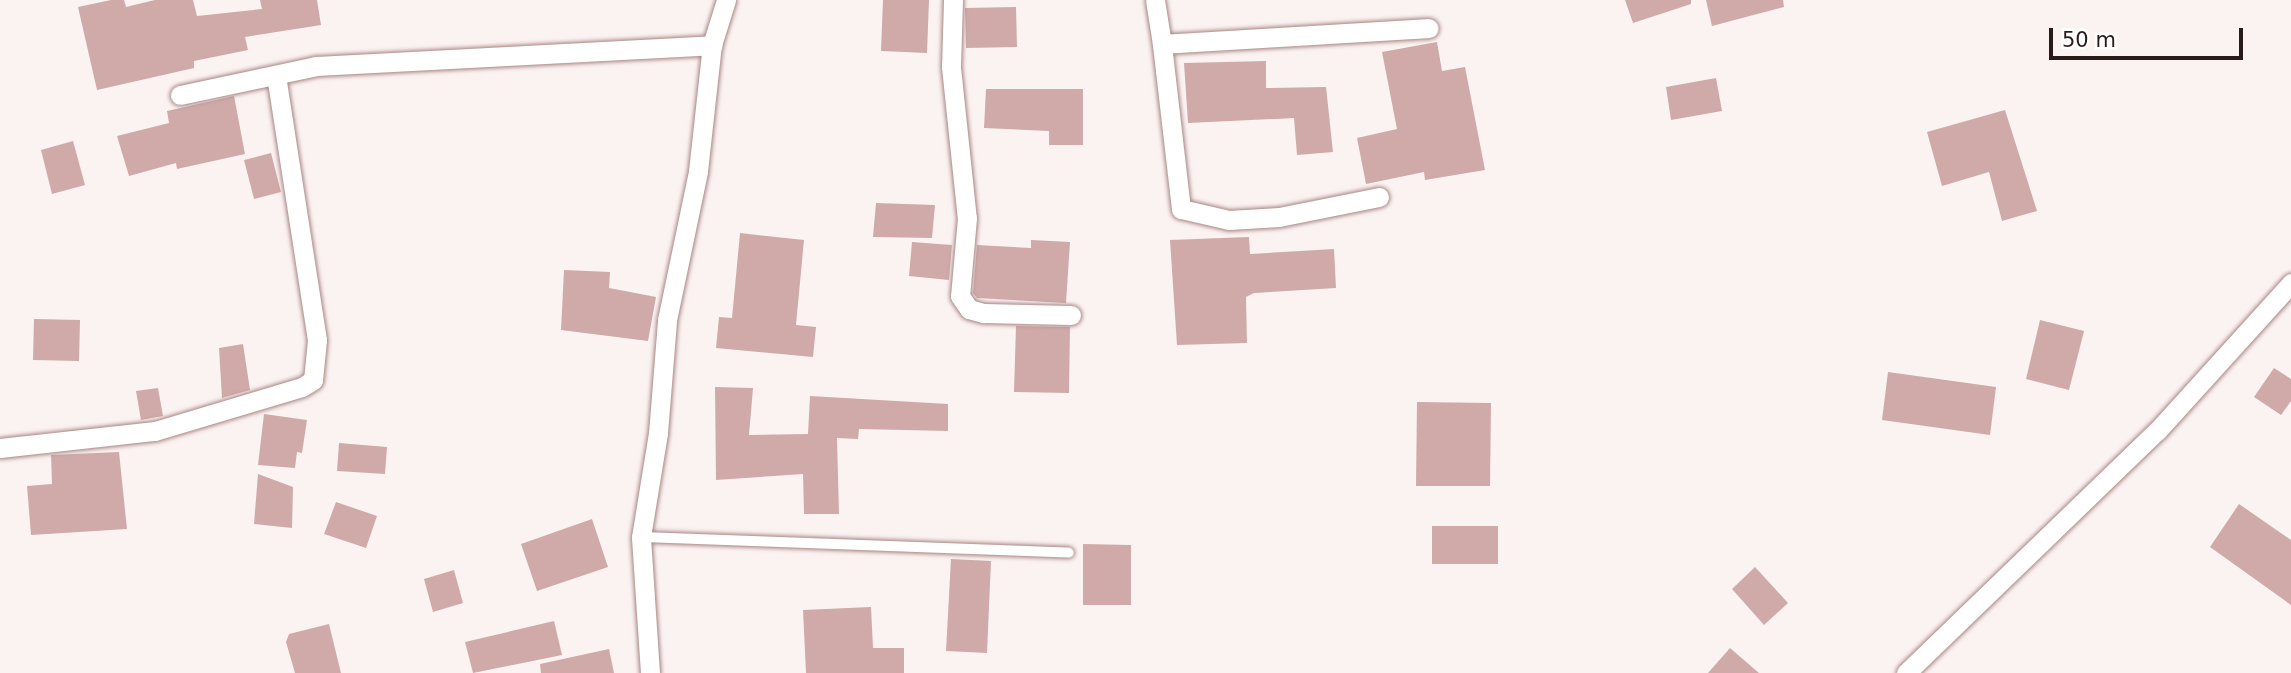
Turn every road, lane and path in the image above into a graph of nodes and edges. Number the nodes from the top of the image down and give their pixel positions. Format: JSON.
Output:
{"nodes":[{"id":1,"x":726,"y":0,"type":"edge"},
{"id":2,"x":953,"y":0,"type":"edge"},
{"id":3,"x":1155,"y":0,"type":"edge"},
{"id":4,"x":1430,"y":29,"type":"dead end"},
{"id":5,"x":1162,"y":44,"type":"junction"},
{"id":6,"x":712,"y":45,"type":"junction"},
{"id":7,"x":276,"y":75,"type":"junction"},
{"id":8,"x":180,"y":95,"type":"dead end"},
{"id":9,"x":1379,"y":197,"type":"dead end"},
{"id":10,"x":2291,"y":283,"type":"edge"},
{"id":11,"x":1071,"y":315,"type":"dead end"},
{"id":12,"x":0,"y":448,"type":"edge"},
{"id":13,"x":641,"y":537,"type":"junction"},
{"id":14,"x":1069,"y":554,"type":"dead end"},
{"id":15,"x":650,"y":673,"type":"edge"},
{"id":16,"x":1906,"y":673,"type":"edge"}],
"edges":[{"from":1,"to":6,"type":"street"},
{"from":2,"to":11,"type":"street"},
{"from":3,"to":5,"type":"street"},
{"from":4,"to":5,"type":"street"},
{"from":5,"to":9,"type":"street"},
{"from":6,"to":7,"type":"street"},
{"from":6,"to":13,"type":"street"},
{"from":7,"to":8,"type":"street"},
{"from":7,"to":12,"type":"street"},
{"from":10,"to":16,"type":"street"},
{"from":13,"to":14,"type":"lane"},
{"from":13,"to":15,"type":"street"}]}
